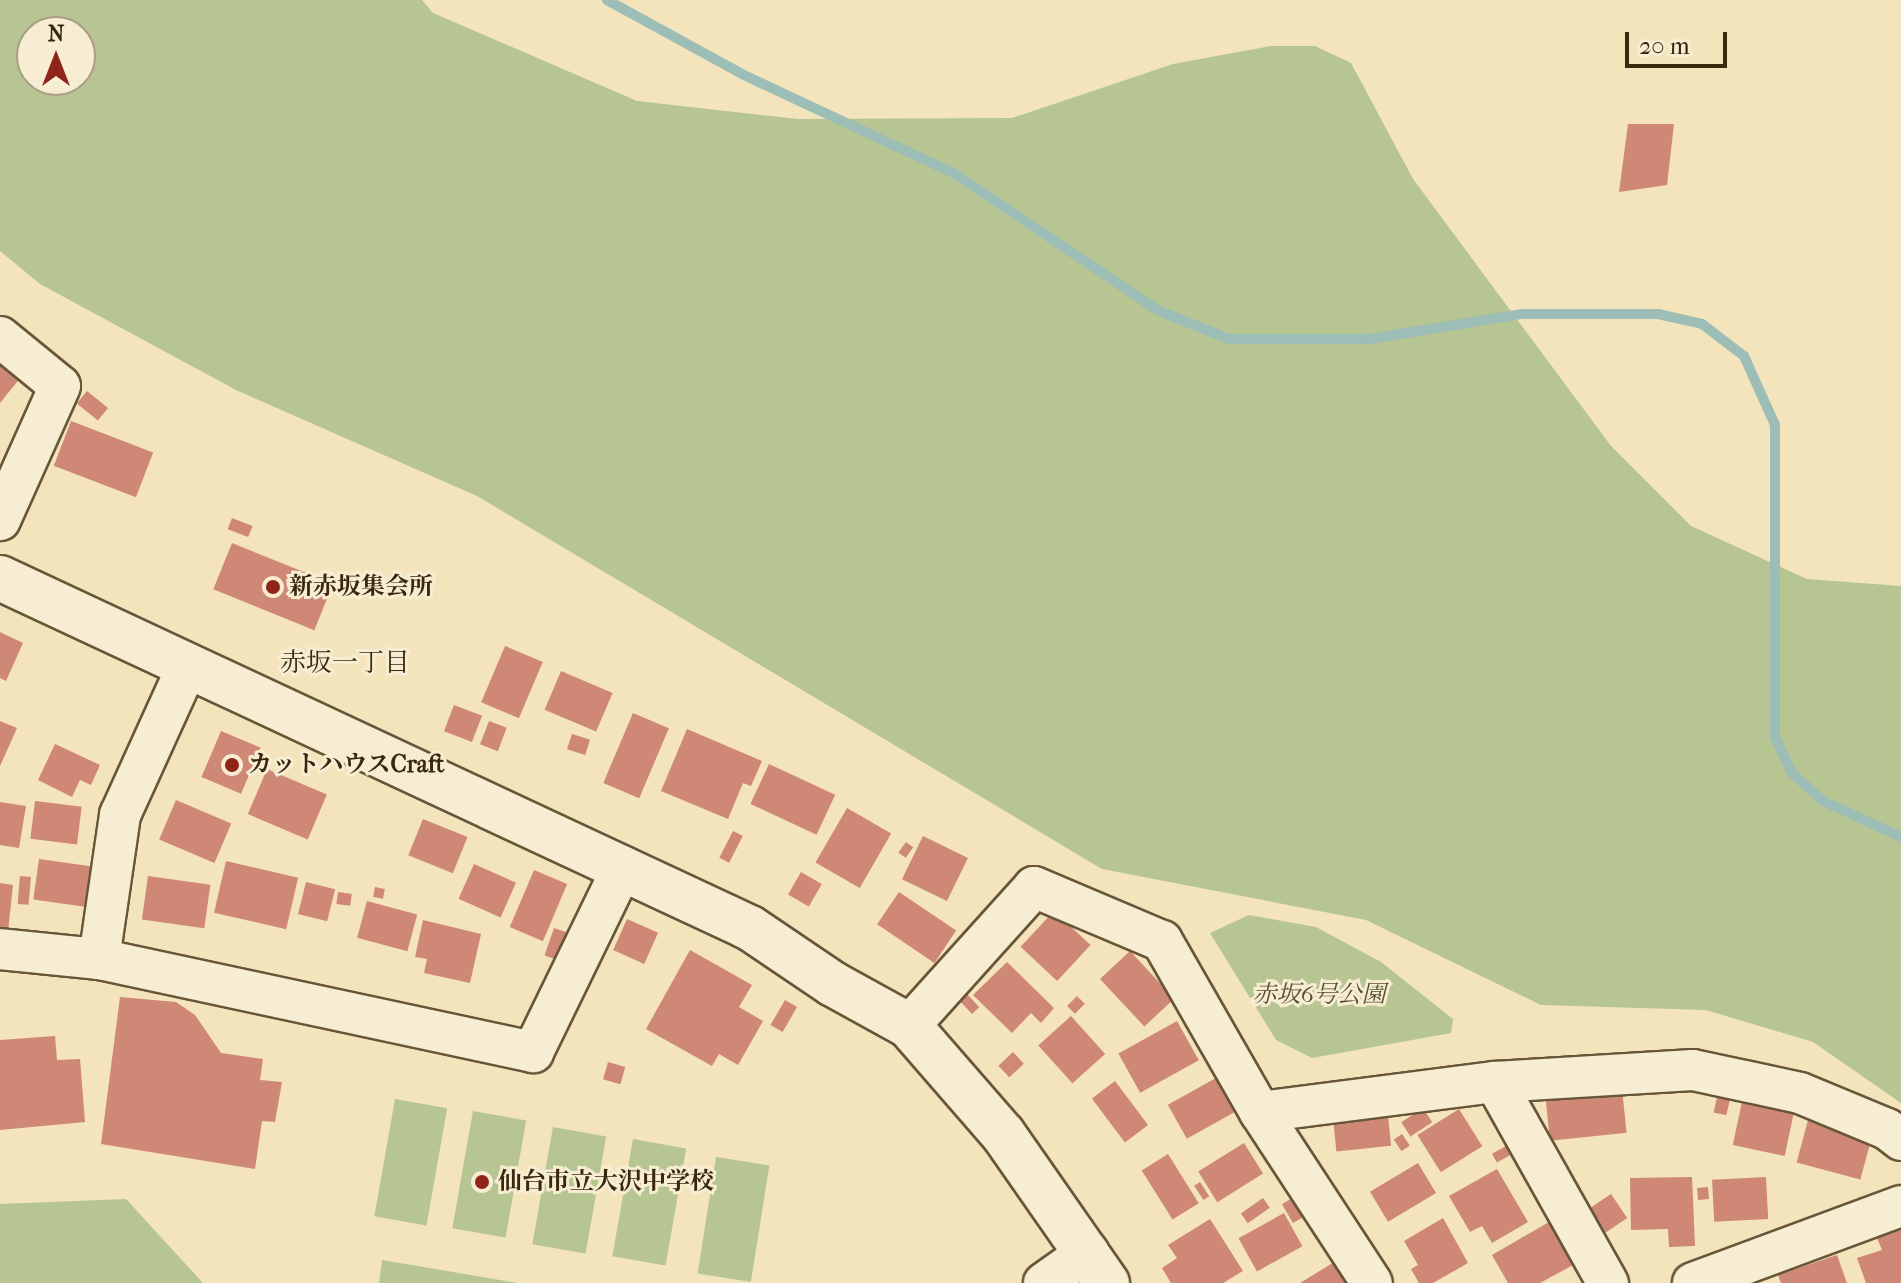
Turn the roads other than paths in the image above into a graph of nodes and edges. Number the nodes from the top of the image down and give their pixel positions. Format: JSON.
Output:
{"nodes":[{"id":1,"x":0,"y":337,"type":"edge"},
{"id":2,"x":0,"y":520,"type":"edge"},
{"id":3,"x":0,"y":578,"type":"edge"},
{"id":4,"x":187,"y":667,"type":"junction"},
{"id":5,"x":623,"y":867,"type":"junction"},
{"id":6,"x":0,"y":949,"type":"edge"},
{"id":7,"x":99,"y":959,"type":"junction"},
{"id":8,"x":909,"y":1026,"type":"junction"},
{"id":9,"x":1495,"y":1082,"type":"junction"},
{"id":10,"x":1260,"y":1112,"type":"junction"},
{"id":11,"x":1901,"y":1140,"type":"edge"},
{"id":12,"x":1901,"y":1206,"type":"edge"},
{"id":13,"x":1097,"y":1268,"type":"edge"},
{"id":14,"x":1044,"y":1283,"type":"edge"},
{"id":15,"x":1372,"y":1283,"type":"edge"},
{"id":16,"x":1608,"y":1283,"type":"edge"},
{"id":17,"x":1693,"y":1283,"type":"edge"}],
"edges":[{"from":1,"to":2,"type":"street"},
{"from":3,"to":4,"type":"street"},
{"from":4,"to":5,"type":"street"},
{"from":4,"to":7,"type":"street"},
{"from":5,"to":7,"type":"street"},
{"from":5,"to":8,"type":"street"},
{"from":6,"to":7,"type":"street"},
{"from":8,"to":10,"type":"street"},
{"from":8,"to":13,"type":"street"},
{"from":9,"to":10,"type":"street"},
{"from":9,"to":11,"type":"street"},
{"from":9,"to":16,"type":"street"},
{"from":10,"to":15,"type":"street"},
{"from":12,"to":17,"type":"street"},
{"from":13,"to":14,"type":"street"}]}
